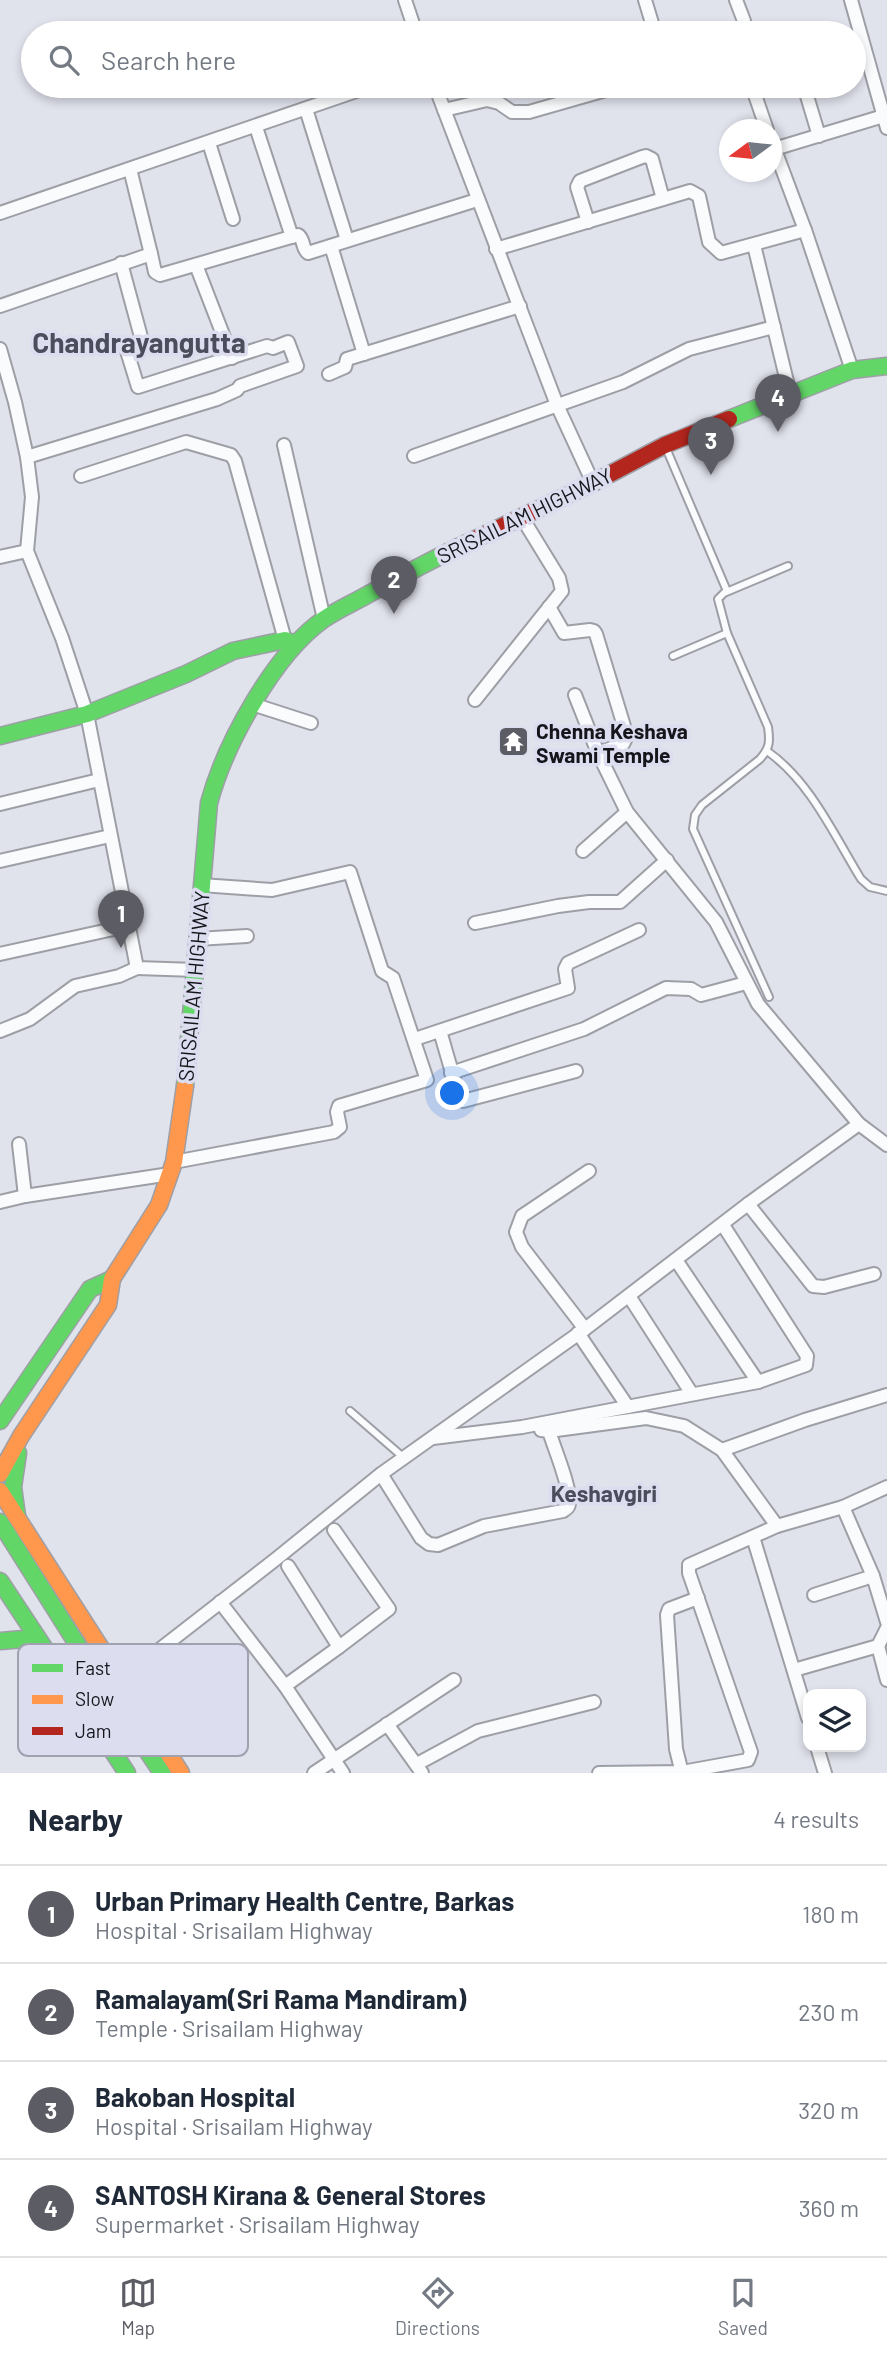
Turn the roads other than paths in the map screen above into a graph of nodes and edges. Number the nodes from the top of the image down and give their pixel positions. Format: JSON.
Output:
{"nodes":[{"id":1,"x":405,"y":0,"type":"edge"},
{"id":2,"x":645,"y":0,"type":"edge"},
{"id":3,"x":736,"y":0,"type":"edge"},
{"id":4,"x":851,"y":0,"type":"edge"},
{"id":5,"x":412,"y":21,"type":"edge"},
{"id":6,"x":651,"y":21,"type":"edge"},
{"id":7,"x":744,"y":21,"type":"edge"},
{"id":8,"x":857,"y":21,"type":"edge"},
{"id":9,"x":866,"y":51,"type":"edge"},
{"id":10,"x":337,"y":98,"type":"edge"},
{"id":11,"x":440,"y":98,"type":"edge"},
{"id":12,"x":578,"y":98,"type":"edge"},
{"id":13,"x":756,"y":98,"type":"edge"},
{"id":14,"x":808,"y":98,"type":"edge"},
{"id":15,"x":306,"y":109,"type":"junction"},
{"id":16,"x":444,"y":110,"type":"junction"},
{"id":17,"x":763,"y":119,"type":"edge"},
{"id":18,"x":886,"y":120,"type":"edge"},
{"id":19,"x":256,"y":127,"type":"junction"},
{"id":20,"x":819,"y":136,"type":"junction"},
{"id":21,"x":209,"y":142,"type":"junction"},
{"id":22,"x":782,"y":143,"type":"edge"},
{"id":23,"x":130,"y":169,"type":"junction"},
{"id":24,"x":782,"y":169,"type":"edge"},
{"id":25,"x":663,"y":199,"type":"junction"},
{"id":26,"x":477,"y":200,"type":"junction"},
{"id":27,"x":0,"y":214,"type":"edge"},
{"id":28,"x":233,"y":219,"type":"dead end"},
{"id":29,"x":588,"y":222,"type":"junction"},
{"id":30,"x":805,"y":230,"type":"junction"},
{"id":31,"x":292,"y":237,"type":"junction"},
{"id":32,"x":347,"y":240,"type":"junction"},
{"id":33,"x":754,"y":245,"type":"junction"},
{"id":34,"x":331,"y":246,"type":"junction"},
{"id":35,"x":496,"y":249,"type":"junction"},
{"id":36,"x":151,"y":254,"type":"junction"},
{"id":37,"x":121,"y":264,"type":"junction"},
{"id":38,"x":196,"y":265,"type":"junction"},
{"id":39,"x":0,"y":306,"type":"edge"},
{"id":40,"x":520,"y":306,"type":"junction"},
{"id":41,"x":774,"y":327,"type":"junction"},
{"id":42,"x":0,"y":349,"type":"edge"},
{"id":43,"x":364,"y":354,"type":"junction"},
{"id":44,"x":232,"y":358,"type":"junction"},
{"id":45,"x":887,"y":366,"type":"edge"},
{"id":46,"x":852,"y":370,"type":"junction"},
{"id":47,"x":329,"y":374,"type":"dead end"},
{"id":48,"x":790,"y":394,"type":"junction"},
{"id":49,"x":557,"y":405,"type":"junction"},
{"id":50,"x":284,"y":445,"type":"dead end"},
{"id":51,"x":665,"y":445,"type":"junction"},
{"id":52,"x":414,"y":456,"type":"dead end"},
{"id":53,"x":27,"y":457,"type":"junction"},
{"id":54,"x":81,"y":476,"type":"dead end"},
{"id":55,"x":593,"y":483,"type":"junction"},
{"id":56,"x":522,"y":516,"type":"junction"},
{"id":57,"x":27,"y":551,"type":"junction"},
{"id":58,"x":0,"y":557,"type":"edge"},
{"id":59,"x":788,"y":566,"type":"dead end"},
{"id":60,"x":727,"y":591,"type":"junction"},
{"id":61,"x":549,"y":607,"type":"junction"},
{"id":62,"x":324,"y":619,"type":"junction"},
{"id":63,"x":727,"y":633,"type":"junction"},
{"id":64,"x":290,"y":642,"type":"junction"},
{"id":65,"x":673,"y":656,"type":"dead end"},
{"id":66,"x":575,"y":695,"type":"dead end"},
{"id":67,"x":475,"y":700,"type":"dead end"},
{"id":68,"x":252,"y":704,"type":"junction"},
{"id":69,"x":87,"y":714,"type":"junction"},
{"id":70,"x":311,"y":723,"type":"dead end"},
{"id":71,"x":0,"y":736,"type":"edge"},
{"id":72,"x":767,"y":751,"type":"junction"},
{"id":73,"x":598,"y":754,"type":"junction"},
{"id":74,"x":99,"y":780,"type":"junction"},
{"id":75,"x":0,"y":804,"type":"edge"},
{"id":76,"x":627,"y":811,"type":"junction"},
{"id":77,"x":110,"y":836,"type":"junction"},
{"id":78,"x":583,"y":851,"type":"dead end"},
{"id":79,"x":667,"y":860,"type":"junction"},
{"id":80,"x":0,"y":861,"type":"edge"},
{"id":81,"x":201,"y":885,"type":"junction"},
{"id":82,"x":887,"y":891,"type":"edge"},
{"id":83,"x":475,"y":923,"type":"dead end"},
{"id":84,"x":127,"y":926,"type":"junction"},
{"id":85,"x":639,"y":930,"type":"dead end"},
{"id":86,"x":247,"y":936,"type":"dead end"},
{"id":87,"x":197,"y":939,"type":"junction"},
{"id":88,"x":0,"y":954,"type":"edge"},
{"id":89,"x":137,"y":968,"type":"junction"},
{"id":90,"x":196,"y":970,"type":"junction"},
{"id":91,"x":746,"y":983,"type":"junction"},
{"id":92,"x":769,"y":997,"type":"dead end"},
{"id":93,"x":0,"y":1031,"type":"edge"},
{"id":94,"x":440,"y":1031,"type":"junction"},
{"id":95,"x":415,"y":1039,"type":"junction"},
{"id":96,"x":576,"y":1071,"type":"dead end"},
{"id":97,"x":451,"y":1073,"type":"junction"},
{"id":98,"x":859,"y":1124,"type":"junction"},
{"id":99,"x":19,"y":1144,"type":"dead end"},
{"id":100,"x":887,"y":1145,"type":"edge"},
{"id":101,"x":172,"y":1168,"type":"junction"},
{"id":102,"x":589,"y":1171,"type":"dead end"},
{"id":103,"x":25,"y":1196,"type":"junction"},
{"id":104,"x":0,"y":1202,"type":"edge"},
{"id":105,"x":748,"y":1205,"type":"junction"},
{"id":106,"x":723,"y":1225,"type":"junction"},
{"id":107,"x":676,"y":1260,"type":"junction"},
{"id":108,"x":874,"y":1274,"type":"dead end"},
{"id":109,"x":112,"y":1279,"type":"junction"},
{"id":110,"x":629,"y":1296,"type":"junction"},
{"id":111,"x":582,"y":1331,"type":"junction"},
{"id":112,"x":758,"y":1382,"type":"junction"},
{"id":113,"x":692,"y":1394,"type":"junction"},
{"id":114,"x":887,"y":1395,"type":"edge"},
{"id":115,"x":628,"y":1407,"type":"junction"},
{"id":116,"x":349,"y":1411,"type":"dead end"},
{"id":117,"x":0,"y":1419,"type":"edge"},
{"id":118,"x":522,"y":1427,"type":"junction"},
{"id":119,"x":549,"y":1431,"type":"junction"},
{"id":120,"x":21,"y":1436,"type":"junction"},
{"id":121,"x":429,"y":1438,"type":"junction"},
{"id":122,"x":722,"y":1450,"type":"junction"},
{"id":123,"x":403,"y":1457,"type":"junction"},
{"id":124,"x":0,"y":1474,"type":"edge"},
{"id":125,"x":381,"y":1474,"type":"junction"},
{"id":126,"x":887,"y":1487,"type":"edge"},
{"id":127,"x":0,"y":1491,"type":"edge"},
{"id":128,"x":844,"y":1507,"type":"junction"},
{"id":129,"x":17,"y":1517,"type":"junction"},
{"id":130,"x":0,"y":1522,"type":"edge"},
{"id":131,"x":777,"y":1526,"type":"junction"},
{"id":132,"x":334,"y":1530,"type":"dead end"},
{"id":133,"x":753,"y":1537,"type":"junction"},
{"id":134,"x":0,"y":1549,"type":"edge"},
{"id":135,"x":288,"y":1566,"type":"dead end"},
{"id":136,"x":873,"y":1576,"type":"junction"},
{"id":137,"x":0,"y":1581,"type":"edge"},
{"id":138,"x":814,"y":1595,"type":"dead end"},
{"id":139,"x":698,"y":1598,"type":"junction"},
{"id":140,"x":220,"y":1602,"type":"junction"},
{"id":141,"x":887,"y":1615,"type":"edge"},
{"id":142,"x":887,"y":1622,"type":"edge"},
{"id":143,"x":887,"y":1628,"type":"edge"},
{"id":144,"x":0,"y":1641,"type":"edge"},
{"id":145,"x":38,"y":1644,"type":"edge"},
{"id":146,"x":41,"y":1644,"type":"edge"},
{"id":147,"x":61,"y":1644,"type":"edge"},
{"id":148,"x":77,"y":1644,"type":"edge"},
{"id":149,"x":97,"y":1644,"type":"edge"},
{"id":150,"x":167,"y":1644,"type":"edge"},
{"id":151,"x":878,"y":1646,"type":"junction"},
{"id":152,"x":339,"y":1647,"type":"junction"},
{"id":153,"x":793,"y":1670,"type":"junction"},
{"id":154,"x":454,"y":1680,"type":"dead end"},
{"id":155,"x":887,"y":1681,"type":"edge"},
{"id":156,"x":285,"y":1686,"type":"junction"},
{"id":157,"x":594,"y":1702,"type":"dead end"},
{"id":158,"x":803,"y":1702,"type":"edge"},
{"id":159,"x":387,"y":1724,"type":"junction"},
{"id":160,"x":819,"y":1752,"type":"edge"},
{"id":161,"x":116,"y":1756,"type":"edge"},
{"id":162,"x":132,"y":1756,"type":"edge"},
{"id":163,"x":151,"y":1756,"type":"edge"},
{"id":164,"x":170,"y":1756,"type":"edge"},
{"id":165,"x":335,"y":1760,"type":"junction"},
{"id":166,"x":420,"y":1769,"type":"edge"},
{"id":167,"x":127,"y":1773,"type":"edge"},
{"id":168,"x":143,"y":1773,"type":"edge"},
{"id":169,"x":162,"y":1773,"type":"edge"},
{"id":170,"x":181,"y":1773,"type":"edge"},
{"id":171,"x":314,"y":1773,"type":"edge"},
{"id":172,"x":342,"y":1773,"type":"edge"},
{"id":173,"x":600,"y":1773,"type":"edge"},
{"id":174,"x":658,"y":1773,"type":"edge"},
{"id":175,"x":682,"y":1773,"type":"edge"},
{"id":176,"x":825,"y":1773,"type":"edge"}],
"edges":[{"from":1,"to":5,"type":"street"},
{"from":2,"to":6,"type":"street"},
{"from":3,"to":7,"type":"street"},
{"from":4,"to":8,"type":"street"},
{"from":9,"to":18,"type":"street"},
{"from":10,"to":15,"type":"street"},
{"from":11,"to":16,"type":"street"},
{"from":12,"to":16,"type":"street"},
{"from":13,"to":17,"type":"street"},
{"from":14,"to":20,"type":"street"},
{"from":15,"to":19,"type":"street"},
{"from":15,"to":32,"type":"street"},
{"from":16,"to":26,"type":"street"},
{"from":18,"to":20,"type":"street"},
{"from":19,"to":21,"type":"street"},
{"from":19,"to":31,"type":"street"},
{"from":20,"to":22,"type":"street"},
{"from":21,"to":23,"type":"street"},
{"from":21,"to":28,"type":"street"},
{"from":23,"to":27,"type":"street"},
{"from":23,"to":36,"type":"street"},
{"from":24,"to":30,"type":"street"},
{"from":25,"to":29,"type":"street"},
{"from":25,"to":29,"type":"street"},
{"from":25,"to":33,"type":"street"},
{"from":26,"to":32,"type":"street"},
{"from":26,"to":35,"type":"street"},
{"from":29,"to":35,"type":"street"},
{"from":30,"to":33,"type":"street"},
{"from":30,"to":46,"type":"street"},
{"from":31,"to":34,"type":"street"},
{"from":31,"to":38,"type":"street"},
{"from":32,"to":34,"type":"street"},
{"from":33,"to":41,"type":"street"},
{"from":34,"to":43,"type":"street"},
{"from":35,"to":40,"type":"street"},
{"from":36,"to":37,"type":"street"},
{"from":36,"to":38,"type":"street"},
{"from":37,"to":39,"type":"street"},
{"from":37,"to":44,"type":"street"},
{"from":38,"to":44,"type":"street"},
{"from":40,"to":43,"type":"street"},
{"from":40,"to":49,"type":"street"},
{"from":41,"to":48,"type":"street"},
{"from":41,"to":49,"type":"street"},
{"from":42,"to":53,"type":"street"},
{"from":43,"to":47,"type":"street"},
{"from":44,"to":53,"type":"street"},
{"from":45,"to":46,"type":"main road","name":"SRISAILAM HIGHWAY"},
{"from":46,"to":48,"type":"main road","name":"SRISAILAM HIGHWAY"},
{"from":48,"to":51,"type":"main road","name":"SRISAILAM HIGHWAY"},
{"from":49,"to":52,"type":"street"},
{"from":49,"to":55,"type":"street"},
{"from":50,"to":62,"type":"street"},
{"from":51,"to":55,"type":"main road","name":"SRISAILAM HIGHWAY"},
{"from":51,"to":60,"type":"lane"},
{"from":53,"to":57,"type":"street"},
{"from":54,"to":64,"type":"street"},
{"from":55,"to":56,"type":"main road","name":"SRISAILAM HIGHWAY"},
{"from":56,"to":61,"type":"street"},
{"from":56,"to":62,"type":"main road","name":"SRISAILAM HIGHWAY"},
{"from":57,"to":58,"type":"street"},
{"from":57,"to":69,"type":"street"},
{"from":59,"to":60,"type":"lane"},
{"from":60,"to":63,"type":"lane"},
{"from":61,"to":67,"type":"street"},
{"from":61,"to":73,"type":"street"},
{"from":62,"to":64,"type":"main road","name":"SRISAILAM HIGHWAY"},
{"from":63,"to":65,"type":"lane"},
{"from":63,"to":72,"type":"lane"},
{"from":64,"to":68,"type":"main road","name":"SRISAILAM HIGHWAY"},
{"from":64,"to":69,"type":"main road"},
{"from":66,"to":73,"type":"street"},
{"from":68,"to":70,"type":"street"},
{"from":68,"to":81,"type":"main road","name":"SRISAILAM HIGHWAY"},
{"from":69,"to":71,"type":"main road"},
{"from":69,"to":74,"type":"street"},
{"from":72,"to":82,"type":"lane"},
{"from":72,"to":92,"type":"lane"},
{"from":73,"to":76,"type":"street"},
{"from":74,"to":75,"type":"street"},
{"from":74,"to":77,"type":"street"},
{"from":76,"to":78,"type":"street"},
{"from":76,"to":79,"type":"street"},
{"from":77,"to":80,"type":"street"},
{"from":77,"to":84,"type":"street"},
{"from":79,"to":83,"type":"street"},
{"from":79,"to":91,"type":"street"},
{"from":81,"to":87,"type":"main road","name":"SRISAILAM HIGHWAY"},
{"from":81,"to":95,"type":"street"},
{"from":84,"to":88,"type":"street"},
{"from":84,"to":89,"type":"street"},
{"from":85,"to":94,"type":"street"},
{"from":86,"to":87,"type":"street"},
{"from":87,"to":90,"type":"main road","name":"SRISAILAM HIGHWAY"},
{"from":89,"to":90,"type":"street"},
{"from":89,"to":93,"type":"street"},
{"from":90,"to":101,"type":"main road","name":"SRISAILAM HIGHWAY"},
{"from":91,"to":97,"type":"street"},
{"from":91,"to":98,"type":"street"},
{"from":94,"to":95,"type":"street"},
{"from":94,"to":97,"type":"street"},
{"from":95,"to":101,"type":"street"},
{"from":96,"to":97,"type":"street"},
{"from":98,"to":100,"type":"street"},
{"from":98,"to":105,"type":"street"},
{"from":99,"to":103,"type":"street"},
{"from":101,"to":103,"type":"street"},
{"from":101,"to":109,"type":"main road","name":"SRISAILAM HIGHWAY"},
{"from":102,"to":111,"type":"street"},
{"from":103,"to":104,"type":"street"},
{"from":105,"to":106,"type":"street"},
{"from":105,"to":108,"type":"street"},
{"from":106,"to":107,"type":"street"},
{"from":106,"to":112,"type":"street"},
{"from":107,"to":110,"type":"street"},
{"from":107,"to":112,"type":"street"},
{"from":109,"to":117,"type":"main road"},
{"from":109,"to":120,"type":"main road"},
{"from":110,"to":111,"type":"street"},
{"from":110,"to":113,"type":"street"},
{"from":111,"to":115,"type":"street"},
{"from":111,"to":121,"type":"street"},
{"from":112,"to":113,"type":"street"},
{"from":113,"to":115,"type":"street"},
{"from":114,"to":122,"type":"street"},
{"from":115,"to":118,"type":"street"},
{"from":116,"to":123,"type":"lane"},
{"from":118,"to":119,"type":"street"},
{"from":118,"to":121,"type":"street"},
{"from":119,"to":122,"type":"street"},
{"from":119,"to":125,"type":"street"},
{"from":120,"to":124,"type":"main road"},
{"from":120,"to":129,"type":"main road"},
{"from":121,"to":123,"type":"street"},
{"from":122,"to":131,"type":"street"},
{"from":123,"to":125,"type":"street"},
{"from":125,"to":140,"type":"street"},
{"from":126,"to":128,"type":"street"},
{"from":127,"to":129,"type":"main road"},
{"from":128,"to":131,"type":"street"},
{"from":128,"to":136,"type":"street"},
{"from":129,"to":149,"type":"main road"},
{"from":130,"to":148,"type":"main road"},
{"from":131,"to":133,"type":"street"},
{"from":132,"to":152,"type":"street"},
{"from":133,"to":139,"type":"street"},
{"from":133,"to":153,"type":"street"},
{"from":134,"to":147,"type":"main road"},
{"from":135,"to":152,"type":"street"},
{"from":136,"to":138,"type":"street"},
{"from":136,"to":141,"type":"street"},
{"from":137,"to":146,"type":"main road"},
{"from":139,"to":175,"type":"street"},
{"from":139,"to":175,"type":"street"},
{"from":140,"to":150,"type":"street"},
{"from":140,"to":156,"type":"street"},
{"from":141,"to":142,"type":"street"},
{"from":143,"to":151,"type":"street"},
{"from":144,"to":145,"type":"main road"},
{"from":151,"to":153,"type":"street"},
{"from":151,"to":155,"type":"street"},
{"from":152,"to":156,"type":"street"},
{"from":153,"to":158,"type":"street"},
{"from":154,"to":159,"type":"street"},
{"from":156,"to":165,"type":"street"},
{"from":157,"to":166,"type":"street"},
{"from":159,"to":165,"type":"street"},
{"from":159,"to":166,"type":"street"},
{"from":160,"to":176,"type":"street"},
{"from":161,"to":167,"type":"main road"},
{"from":162,"to":168,"type":"main road"},
{"from":163,"to":169,"type":"main road"},
{"from":164,"to":170,"type":"main road"},
{"from":165,"to":171,"type":"street"},
{"from":165,"to":172,"type":"street"},
{"from":173,"to":174,"type":"street"},
{"from":174,"to":175,"type":"street"}]}
